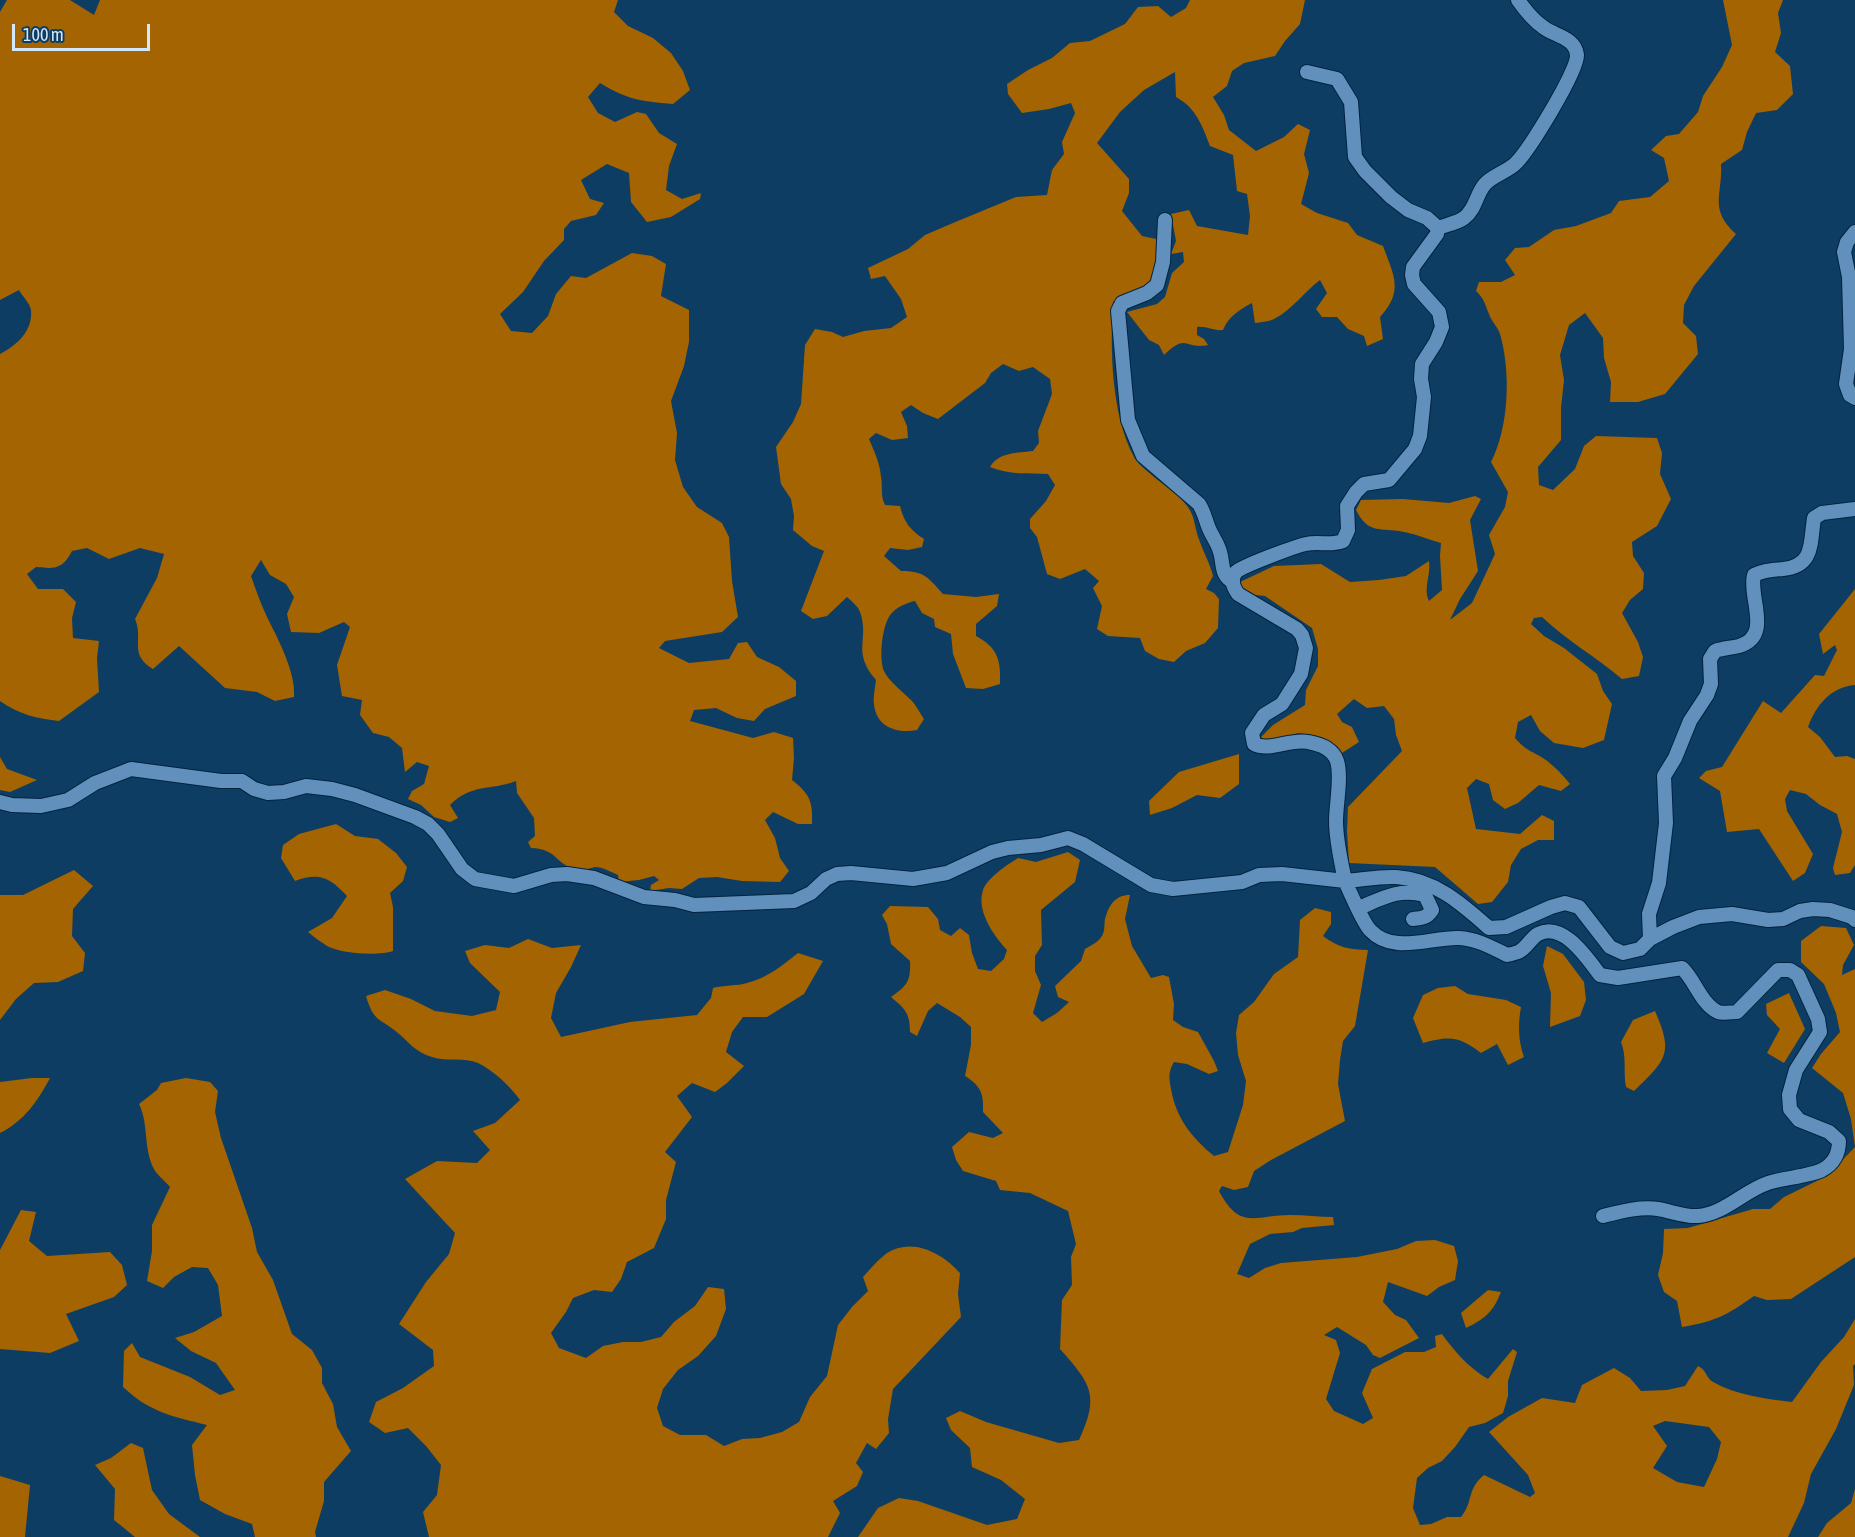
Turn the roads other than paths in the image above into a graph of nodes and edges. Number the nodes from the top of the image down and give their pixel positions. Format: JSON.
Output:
{"nodes":[{"id":1,"x":1518,"y":0,"type":"edge"},
{"id":2,"x":1307,"y":72,"type":"dead end"},
{"id":3,"x":1165,"y":220,"type":"dead end"},
{"id":4,"x":1438,"y":228,"type":"junction"},
{"id":5,"x":1855,"y":232,"type":"edge"},
{"id":6,"x":1855,"y":398,"type":"edge"},
{"id":7,"x":1855,"y":509,"type":"edge"},
{"id":8,"x":1233,"y":582,"type":"junction"},
{"id":9,"x":0,"y":802,"type":"edge"},
{"id":10,"x":1345,"y":881,"type":"junction"},
{"id":11,"x":1359,"y":908,"type":"junction"},
{"id":12,"x":1413,"y":919,"type":"dead end"},
{"id":13,"x":1855,"y":920,"type":"edge"},
{"id":14,"x":1650,"y":939,"type":"junction"},
{"id":15,"x":1603,"y":1216,"type":"dead end"}],
"edges":[{"from":1,"to":4,"type":"street"},
{"from":2,"to":4,"type":"street"},
{"from":3,"to":8,"type":"street"},
{"from":4,"to":8,"type":"street"},
{"from":5,"to":6,"type":"street"},
{"from":7,"to":14,"type":"street"},
{"from":8,"to":10,"type":"street"},
{"from":9,"to":10,"type":"street"},
{"from":10,"to":11,"type":"street"},
{"from":10,"to":14,"type":"street"},
{"from":11,"to":12,"type":"street"},
{"from":11,"to":15,"type":"street"},
{"from":13,"to":14,"type":"street"}]}
